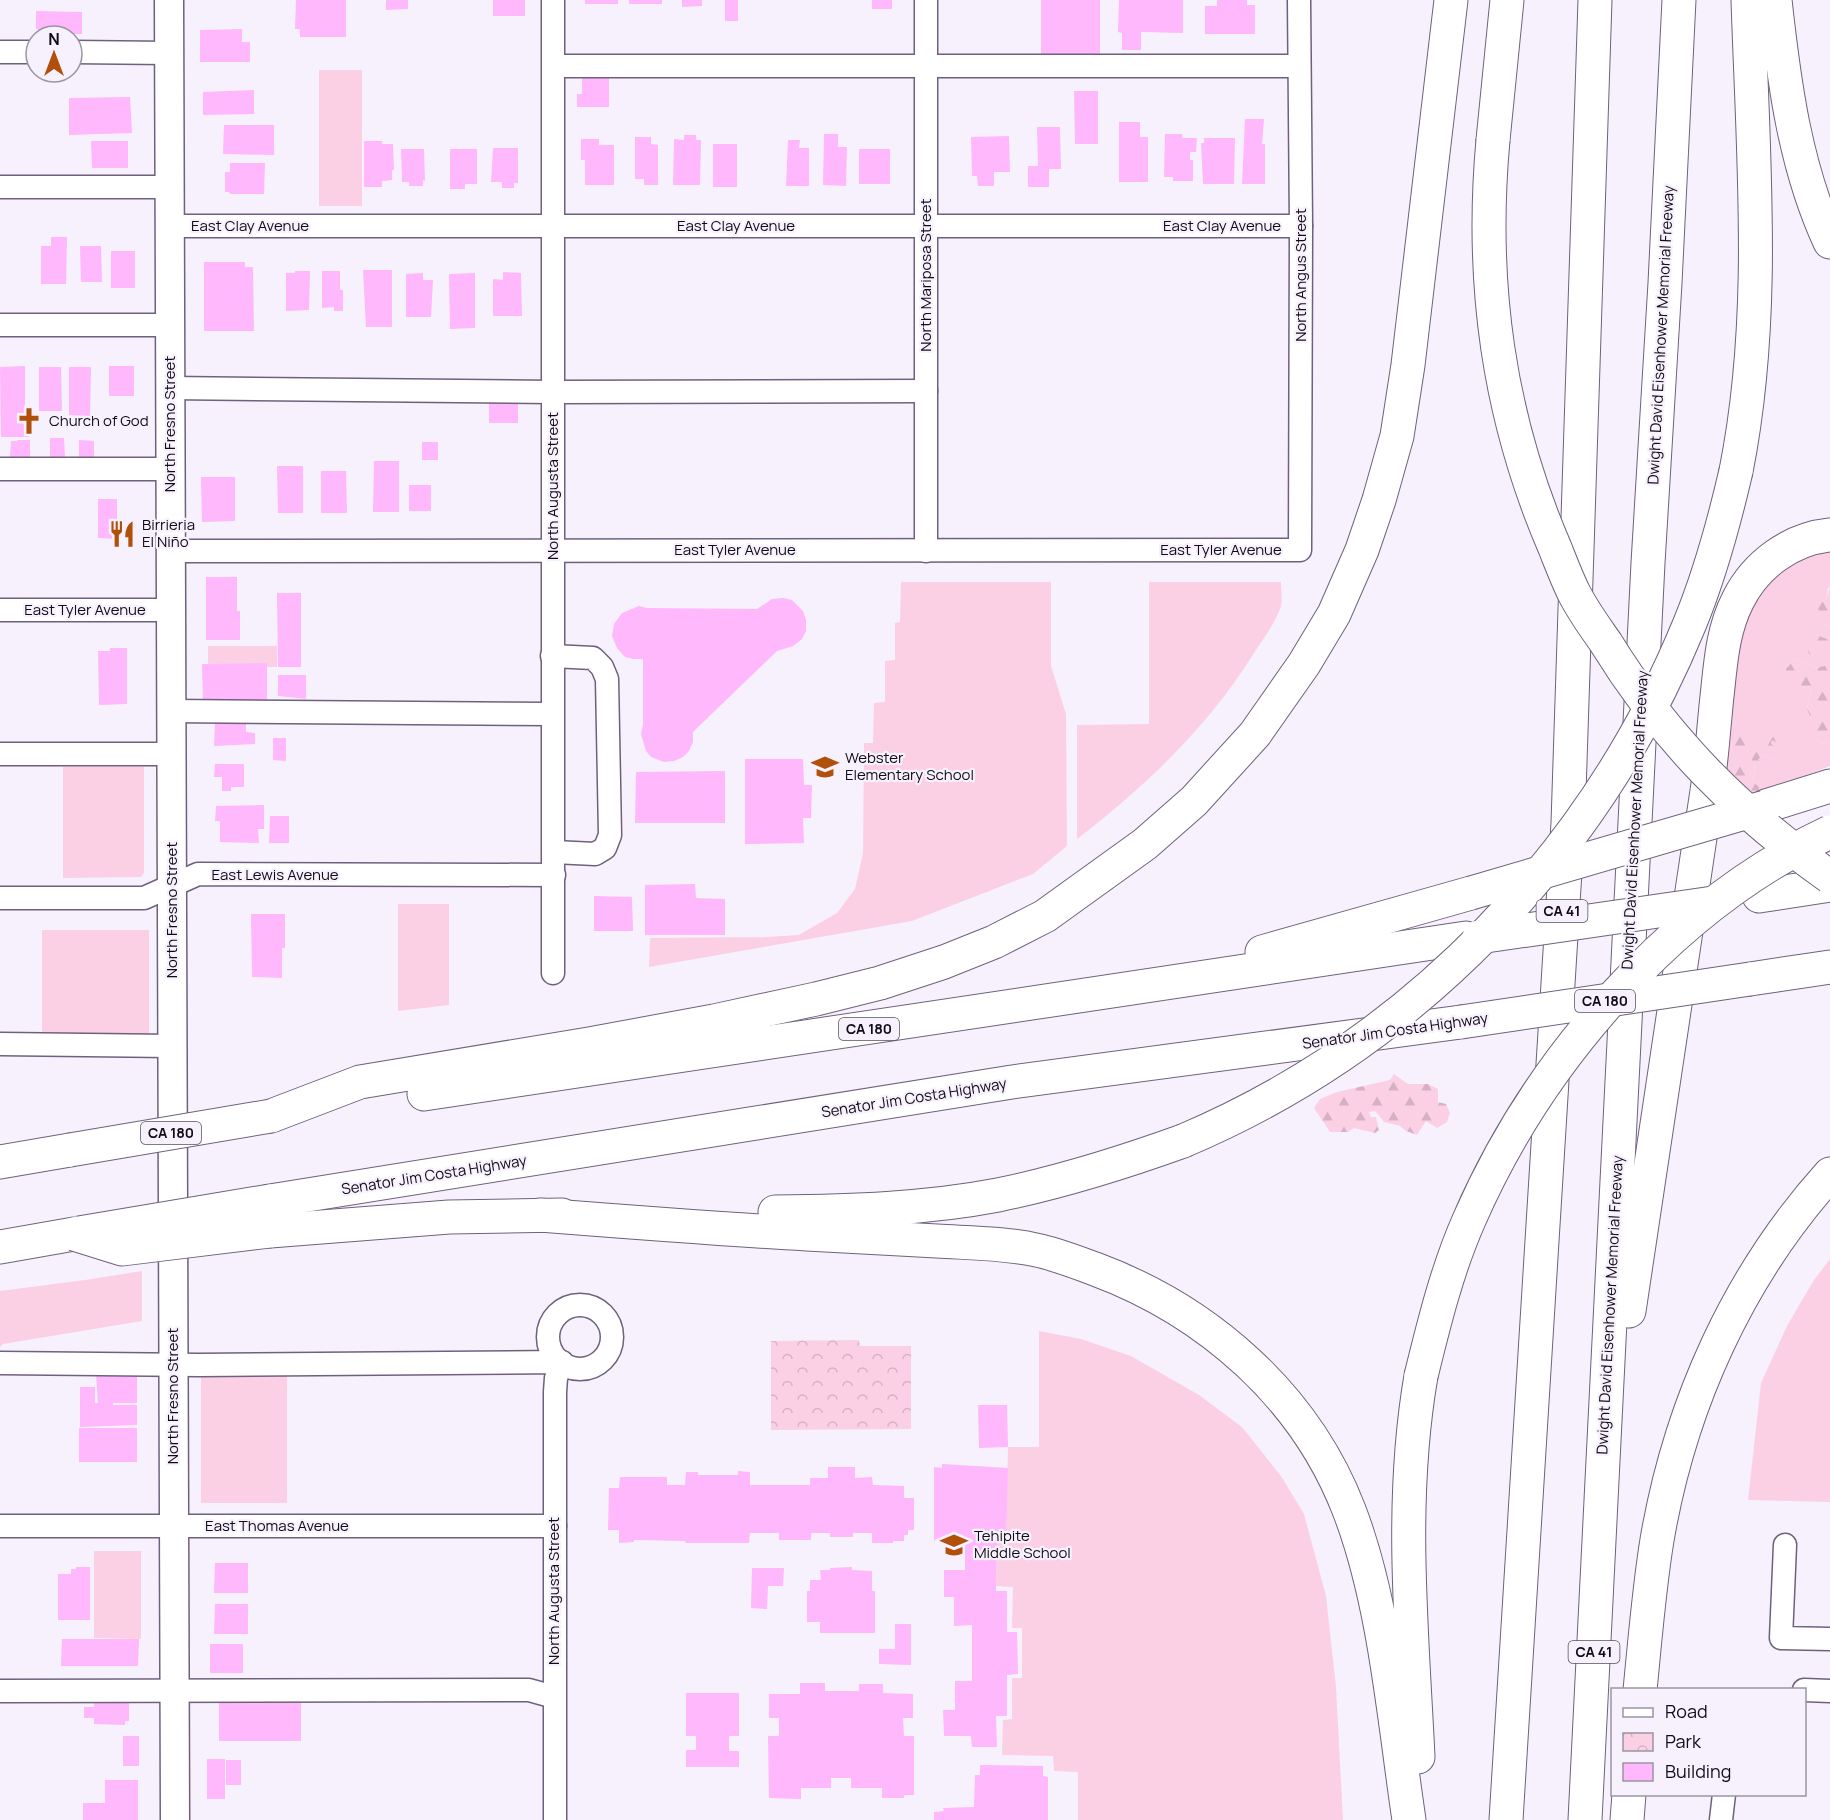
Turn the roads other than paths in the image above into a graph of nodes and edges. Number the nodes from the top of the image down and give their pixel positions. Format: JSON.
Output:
{"nodes":[{"id":1,"x":169,"y":0,"type":"edge"},
{"id":2,"x":554,"y":0,"type":"edge"},
{"id":3,"x":926,"y":0,"type":"edge"},
{"id":4,"x":1299,"y":0,"type":"edge"},
{"id":5,"x":1451,"y":0,"type":"edge"},
{"id":6,"x":1507,"y":0,"type":"edge"},
{"id":7,"x":1595,"y":0,"type":"edge"},
{"id":8,"x":1679,"y":0,"type":"edge"},
{"id":9,"x":1748,"y":0,"type":"edge"},
{"id":10,"x":1775,"y":0,"type":"edge"},
{"id":11,"x":0,"y":52,"type":"edge"},
{"id":12,"x":24,"y":52,"type":"edge"},
{"id":13,"x":84,"y":52,"type":"edge"},
{"id":14,"x":169,"y":53,"type":"junction"},
{"id":15,"x":554,"y":66,"type":"junction"},
{"id":16,"x":1299,"y":66,"type":"junction"},
{"id":17,"x":926,"y":67,"type":"junction"},
{"id":18,"x":0,"y":187,"type":"edge"},
{"id":19,"x":169,"y":187,"type":"junction"},
{"id":20,"x":170,"y":226,"type":"junction"},
{"id":21,"x":553,"y":226,"type":"junction"},
{"id":22,"x":926,"y":226,"type":"junction"},
{"id":23,"x":1301,"y":226,"type":"junction"},
{"id":24,"x":1830,"y":242,"type":"edge"},
{"id":25,"x":0,"y":325,"type":"edge"},
{"id":26,"x":170,"y":325,"type":"junction"},
{"id":27,"x":170,"y":388,"type":"junction"},
{"id":28,"x":926,"y":391,"type":"junction"},
{"id":29,"x":552,"y":392,"type":"junction"},
{"id":30,"x":0,"y":469,"type":"edge"},
{"id":31,"x":170,"y":469,"type":"junction"},
{"id":32,"x":1830,"y":535,"type":"edge"},
{"id":33,"x":553,"y":550,"type":"junction"},
{"id":34,"x":1300,"y":550,"type":"joint"},
{"id":35,"x":171,"y":551,"type":"junction"},
{"id":36,"x":926,"y":551,"type":"junction"},
{"id":37,"x":0,"y":610,"type":"edge"},
{"id":38,"x":171,"y":610,"type":"junction"},
{"id":39,"x":552,"y":656,"type":"junction"},
{"id":40,"x":171,"y":711,"type":"junction"},
{"id":41,"x":552,"y":714,"type":"junction"},
{"id":42,"x":0,"y":754,"type":"edge"},
{"id":43,"x":171,"y":754,"type":"junction"},
{"id":44,"x":1830,"y":786,"type":"edge"},
{"id":45,"x":1830,"y":832,"type":"edge"},
{"id":46,"x":554,"y":852,"type":"junction"},
{"id":47,"x":554,"y":875,"type":"junction"},
{"id":48,"x":1830,"y":877,"type":"edge"},
{"id":49,"x":1830,"y":885,"type":"edge"},
{"id":50,"x":172,"y":886,"type":"junction"},
{"id":51,"x":0,"y":898,"type":"edge"},
{"id":52,"x":1830,"y":967,"type":"edge"},
{"id":53,"x":553,"y":973,"type":"dead end"},
{"id":54,"x":1127,"y":989,"type":"junction"},
{"id":55,"x":0,"y":1044,"type":"edge"},
{"id":56,"x":172,"y":1046,"type":"junction"},
{"id":57,"x":271,"y":1116,"type":"junction"},
{"id":58,"x":0,"y":1162,"type":"edge"},
{"id":59,"x":1830,"y":1174,"type":"edge"},
{"id":60,"x":540,"y":1215,"type":"junction"},
{"id":61,"x":270,"y":1216,"type":"junction"},
{"id":62,"x":0,"y":1247,"type":"edge"},
{"id":63,"x":0,"y":1363,"type":"edge"},
{"id":64,"x":173,"y":1365,"type":"junction"},
{"id":65,"x":1602,"y":1484,"type":"junction"},
{"id":66,"x":174,"y":1525,"type":"junction"},
{"id":67,"x":0,"y":1526,"type":"edge"},
{"id":68,"x":555,"y":1526,"type":"junction"},
{"id":69,"x":1785,"y":1545,"type":"dead end"},
{"id":70,"x":1830,"y":1639,"type":"edge"},
{"id":71,"x":1640,"y":1688,"type":"edge"},
{"id":72,"x":174,"y":1690,"type":"junction"},
{"id":73,"x":1806,"y":1690,"type":"edge"},
{"id":74,"x":1830,"y":1690,"type":"edge"},
{"id":75,"x":0,"y":1691,"type":"edge"},
{"id":76,"x":554,"y":1697,"type":"junction"},
{"id":77,"x":1629,"y":1796,"type":"edge"},
{"id":78,"x":1724,"y":1796,"type":"edge"},
{"id":79,"x":175,"y":1820,"type":"edge"},
{"id":80,"x":555,"y":1820,"type":"edge"},
{"id":81,"x":1409,"y":1820,"type":"edge"},
{"id":82,"x":1422,"y":1820,"type":"edge"},
{"id":83,"x":1506,"y":1820,"type":"edge"},
{"id":84,"x":1585,"y":1820,"type":"edge"},
{"id":85,"x":1626,"y":1820,"type":"edge"},
{"id":86,"x":1722,"y":1820,"type":"edge"}],
"edges":[{"from":1,"to":14,"type":"main road","name":"North Fresno Street"},
{"from":2,"to":15,"type":"street","name":"North Augusta Street"},
{"from":3,"to":17,"type":"street","name":"North Mariposa Street"},
{"from":4,"to":16,"type":"street","name":"North Angus Street"},
{"from":5,"to":57,"type":"highway"},
{"from":6,"to":48,"type":"highway","bridge":true},
{"from":7,"to":83,"type":"highway","number":"CA 41"},
{"from":8,"to":65,"type":"highway","name":"Dwight David Eisenhower Memorial Freeway","number":"CA 41"},
{"from":9,"to":60,"type":"highway","bridge":true},
{"from":10,"to":24,"type":"highway"},
{"from":11,"to":12,"type":"street"},
{"from":13,"to":14,"type":"street"},
{"from":14,"to":19,"type":"main road","name":"North Fresno Street"},
{"from":15,"to":17,"type":"street"},
{"from":15,"to":21,"type":"street","name":"North Augusta Street"},
{"from":16,"to":17,"type":"street"},
{"from":16,"to":23,"type":"street","name":"North Angus Street"},
{"from":17,"to":22,"type":"street","name":"North Mariposa Street"},
{"from":18,"to":19,"type":"street"},
{"from":19,"to":20,"type":"main road","name":"North Fresno Street"},
{"from":20,"to":21,"type":"street","name":"East Clay Avenue"},
{"from":20,"to":26,"type":"main road","name":"North Fresno Street"},
{"from":21,"to":22,"type":"street","name":"East Clay Avenue"},
{"from":21,"to":29,"type":"street","name":"North Augusta Street"},
{"from":22,"to":23,"type":"street","name":"East Clay Avenue"},
{"from":22,"to":28,"type":"street","name":"North Mariposa Street"},
{"from":23,"to":34,"type":"street","name":"North Angus Street"},
{"from":25,"to":26,"type":"street"},
{"from":26,"to":27,"type":"main road","name":"North Fresno Street"},
{"from":27,"to":29,"type":"street"},
{"from":27,"to":31,"type":"main road","name":"North Fresno Street"},
{"from":28,"to":29,"type":"street"},
{"from":28,"to":36,"type":"street","name":"North Mariposa Street"},
{"from":29,"to":33,"type":"street","name":"North Augusta Street"},
{"from":30,"to":31,"type":"street"},
{"from":31,"to":35,"type":"main road","name":"North Fresno Street"},
{"from":32,"to":65,"type":"highway"},
{"from":33,"to":35,"type":"street","name":"East Tyler Avenue"},
{"from":33,"to":36,"type":"street","name":"East Tyler Avenue"},
{"from":33,"to":39,"type":"street","name":"North Augusta Street"},
{"from":34,"to":36,"type":"street","name":"East Tyler Avenue"},
{"from":35,"to":38,"type":"main road","name":"North Fresno Street"},
{"from":37,"to":38,"type":"street","name":"East Tyler Avenue"},
{"from":38,"to":40,"type":"main road","name":"North Fresno Street"},
{"from":39,"to":41,"type":"street","name":"North Augusta Street"},
{"from":39,"to":46,"type":"street"},
{"from":40,"to":41,"type":"street"},
{"from":40,"to":43,"type":"main road","name":"North Fresno Street"},
{"from":41,"to":46,"type":"street","name":"North Augusta Street"},
{"from":42,"to":43,"type":"street"},
{"from":43,"to":50,"type":"main road","name":"North Fresno Street"},
{"from":44,"to":54,"type":"highway","bridge":true},
{"from":45,"to":82,"type":"highway","bridge":true},
{"from":46,"to":47,"type":"street","name":"North Augusta Street"},
{"from":47,"to":50,"type":"street","name":"East Lewis Avenue"},
{"from":47,"to":53,"type":"street","name":"North Augusta Street"},
{"from":49,"to":54,"type":"highway","number":"CA 180","bridge":true},
{"from":50,"to":51,"type":"street","name":"East Lewis Avenue"},
{"from":50,"to":56,"type":"main road","name":"North Fresno Street"},
{"from":52,"to":61,"type":"highway","name":"Senator Jim Costa Highway","number":"CA 180","bridge":true},
{"from":54,"to":57,"type":"highway","number":"CA 180"},
{"from":55,"to":56,"type":"street"},
{"from":56,"to":64,"type":"main road","name":"North Fresno Street"},
{"from":57,"to":58,"type":"highway","number":"CA 180","bridge":true},
{"from":59,"to":71,"type":"highway"},
{"from":60,"to":61,"type":"highway"},
{"from":60,"to":81,"type":"highway"},
{"from":61,"to":62,"type":"highway","bridge":true},
{"from":63,"to":64,"type":"street"},
{"from":64,"to":66,"type":"main road","name":"North Fresno Street"},
{"from":64,"to":68,"type":"street","name":"North Augusta Street"},
{"from":65,"to":84,"type":"highway","name":"Dwight David Eisenhower Memorial Freeway","number":"CA 41"},
{"from":66,"to":67,"type":"street","name":"East Thomas Avenue"},
{"from":66,"to":68,"type":"street","name":"East Thomas Avenue"},
{"from":66,"to":72,"type":"main road","name":"North Fresno Street"},
{"from":68,"to":76,"type":"street","name":"North Augusta Street"},
{"from":69,"to":70,"type":"street"},
{"from":72,"to":75,"type":"street"},
{"from":72,"to":76,"type":"street"},
{"from":72,"to":79,"type":"main road","name":"North Fresno Street"},
{"from":73,"to":74,"type":"street"},
{"from":76,"to":80,"type":"street","name":"North Augusta Street"},
{"from":77,"to":85,"type":"highway"},
{"from":78,"to":86,"type":"street"}]}
